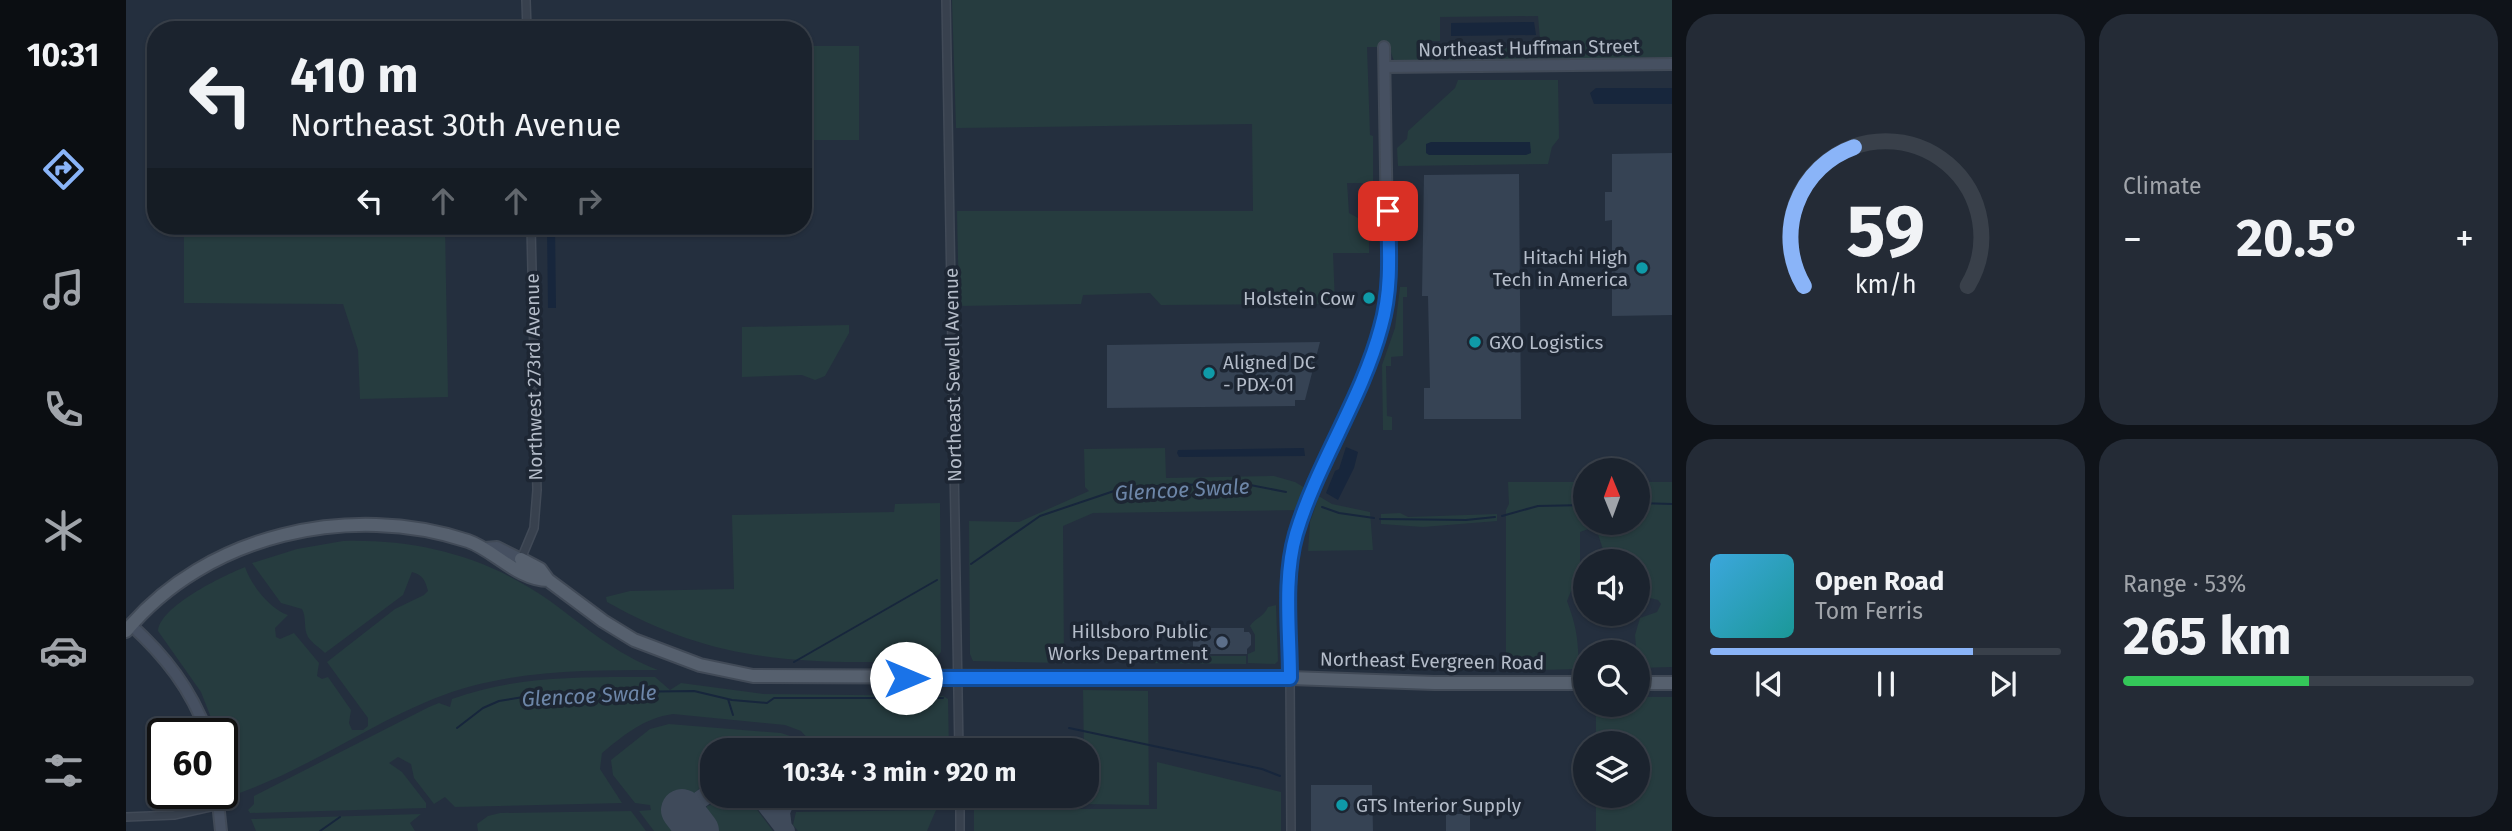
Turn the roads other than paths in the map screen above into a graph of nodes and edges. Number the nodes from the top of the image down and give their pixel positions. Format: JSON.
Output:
{"nodes":[{"id":1,"x":526,"y":0,"type":"edge"},
{"id":2,"x":946,"y":0,"type":"edge"},
{"id":3,"x":526,"y":21,"type":"edge"},
{"id":4,"x":1384,"y":47,"type":"dead end"},
{"id":5,"x":1672,"y":64,"type":"edge"},
{"id":6,"x":1385,"y":67,"type":"junction"},
{"id":7,"x":531,"y":235,"type":"edge"},
{"id":8,"x":485,"y":548,"type":"junction"},
{"id":9,"x":521,"y":559,"type":"junction"},
{"id":10,"x":548,"y":580,"type":"junction"},
{"id":11,"x":128,"y":628,"type":"edge"},
{"id":12,"x":957,"y":678,"type":"junction"},
{"id":13,"x":1290,"y":678,"type":"junction"},
{"id":14,"x":1672,"y":682,"type":"edge"},
{"id":15,"x":1573,"y":683,"type":"edge"},
{"id":16,"x":1650,"y":683,"type":"edge"},
{"id":17,"x":199,"y":718,"type":"edge"},
{"id":18,"x":959,"y":738,"type":"edge"},
{"id":19,"x":960,"y":808,"type":"edge"},
{"id":20,"x":203,"y":809,"type":"edge"},
{"id":21,"x":219,"y":809,"type":"edge"},
{"id":22,"x":126,"y":817,"type":"edge"},
{"id":23,"x":221,"y":831,"type":"edge"},
{"id":24,"x":960,"y":831,"type":"edge"},
{"id":25,"x":1291,"y":831,"type":"edge"}],
"edges":[{"from":1,"to":3,"type":"street"},
{"from":2,"to":12,"type":"street","name":"Northeast Sewell Avenue"},
{"from":4,"to":6,"type":"street"},
{"from":5,"to":6,"type":"street","name":"Northeast Huffman Street"},
{"from":6,"to":13,"type":"street"},
{"from":7,"to":9,"type":"street","name":"Northwest 273rd Avenue"},
{"from":8,"to":9,"type":"street","name":"Northeast Evergreen Road"},
{"from":8,"to":10,"type":"main road","name":"Northeast Evergreen Road"},
{"from":8,"to":11,"type":"main road","name":"Northeast Evergreen Road"},
{"from":9,"to":10,"type":"main road","name":"Northeast Evergreen Road"},
{"from":10,"to":12,"type":"main road","name":"Northeast Evergreen Road"},
{"from":11,"to":17,"type":"street"},
{"from":12,"to":13,"type":"main road","name":"Northeast Evergreen Road"},
{"from":12,"to":18,"type":"street","name":"Northeast Sewell Avenue"},
{"from":13,"to":15,"type":"main road","name":"Northeast Evergreen Road"},
{"from":13,"to":25,"type":"street"},
{"from":14,"to":16,"type":"main road"},
{"from":19,"to":24,"type":"street"},
{"from":20,"to":22,"type":"street"},
{"from":21,"to":23,"type":"street"}]}
